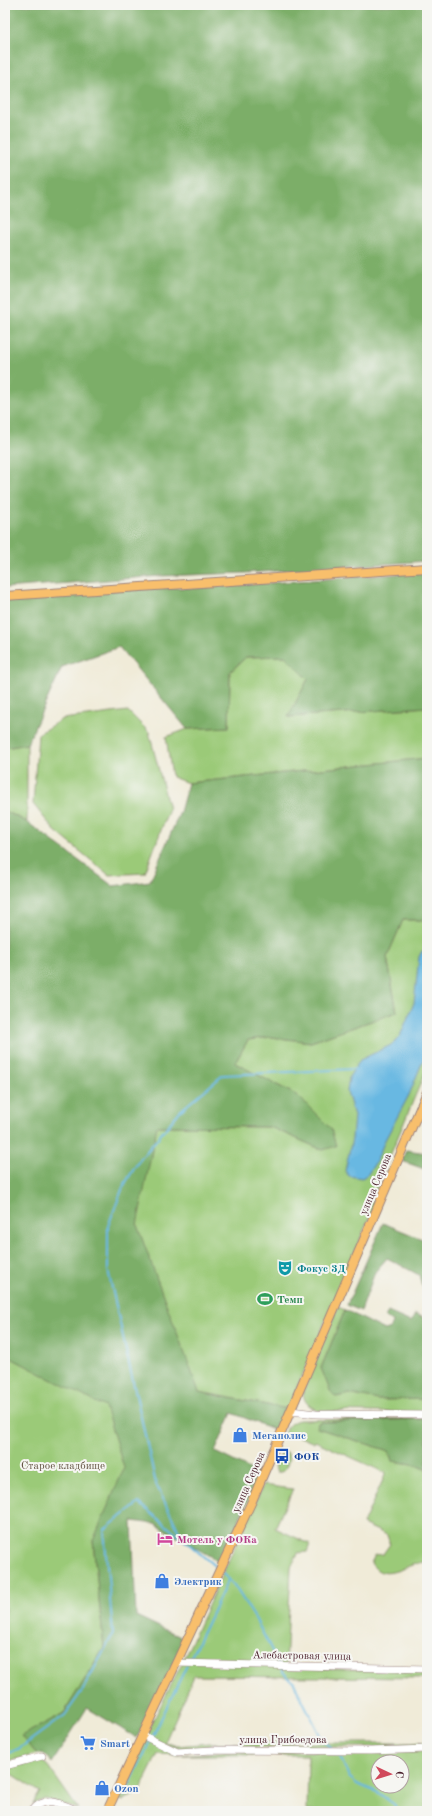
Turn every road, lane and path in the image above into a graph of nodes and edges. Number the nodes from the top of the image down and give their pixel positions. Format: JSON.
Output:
{"nodes":[{"id":1,"x":427,"y":568,"type":"edge"},
{"id":2,"x":5,"y":596,"type":"edge"},
{"id":3,"x":427,"y":1092,"type":"edge"},
{"id":4,"x":291,"y":1411,"type":"junction"},
{"id":5,"x":427,"y":1415,"type":"edge"},
{"id":6,"x":177,"y":1663,"type":"junction"},
{"id":7,"x":427,"y":1669,"type":"edge"},
{"id":8,"x":142,"y":1736,"type":"junction"},
{"id":9,"x":427,"y":1749,"type":"edge"},
{"id":10,"x":42,"y":1756,"type":"dead end"},
{"id":11,"x":6,"y":1765,"type":"edge"},
{"id":12,"x":32,"y":1811,"type":"edge"},
{"id":13,"x":78,"y":1811,"type":"edge"},
{"id":14,"x":107,"y":1811,"type":"edge"}],
"edges":[{"from":1,"to":2,"type":"main road"},
{"from":3,"to":4,"type":"main road","name":"улица Серова"},
{"from":4,"to":5,"type":"street"},
{"from":4,"to":6,"type":"main road","name":"улица Серова"},
{"from":6,"to":7,"type":"street","name":"Алебастровая улица"},
{"from":6,"to":8,"type":"main road","name":"улица Серова"},
{"from":8,"to":9,"type":"street","name":"улица Грибоедова"},
{"from":8,"to":14,"type":"main road","name":"улица Серова"},
{"from":10,"to":11,"type":"street"},
{"from":12,"to":13,"type":"street"}]}
